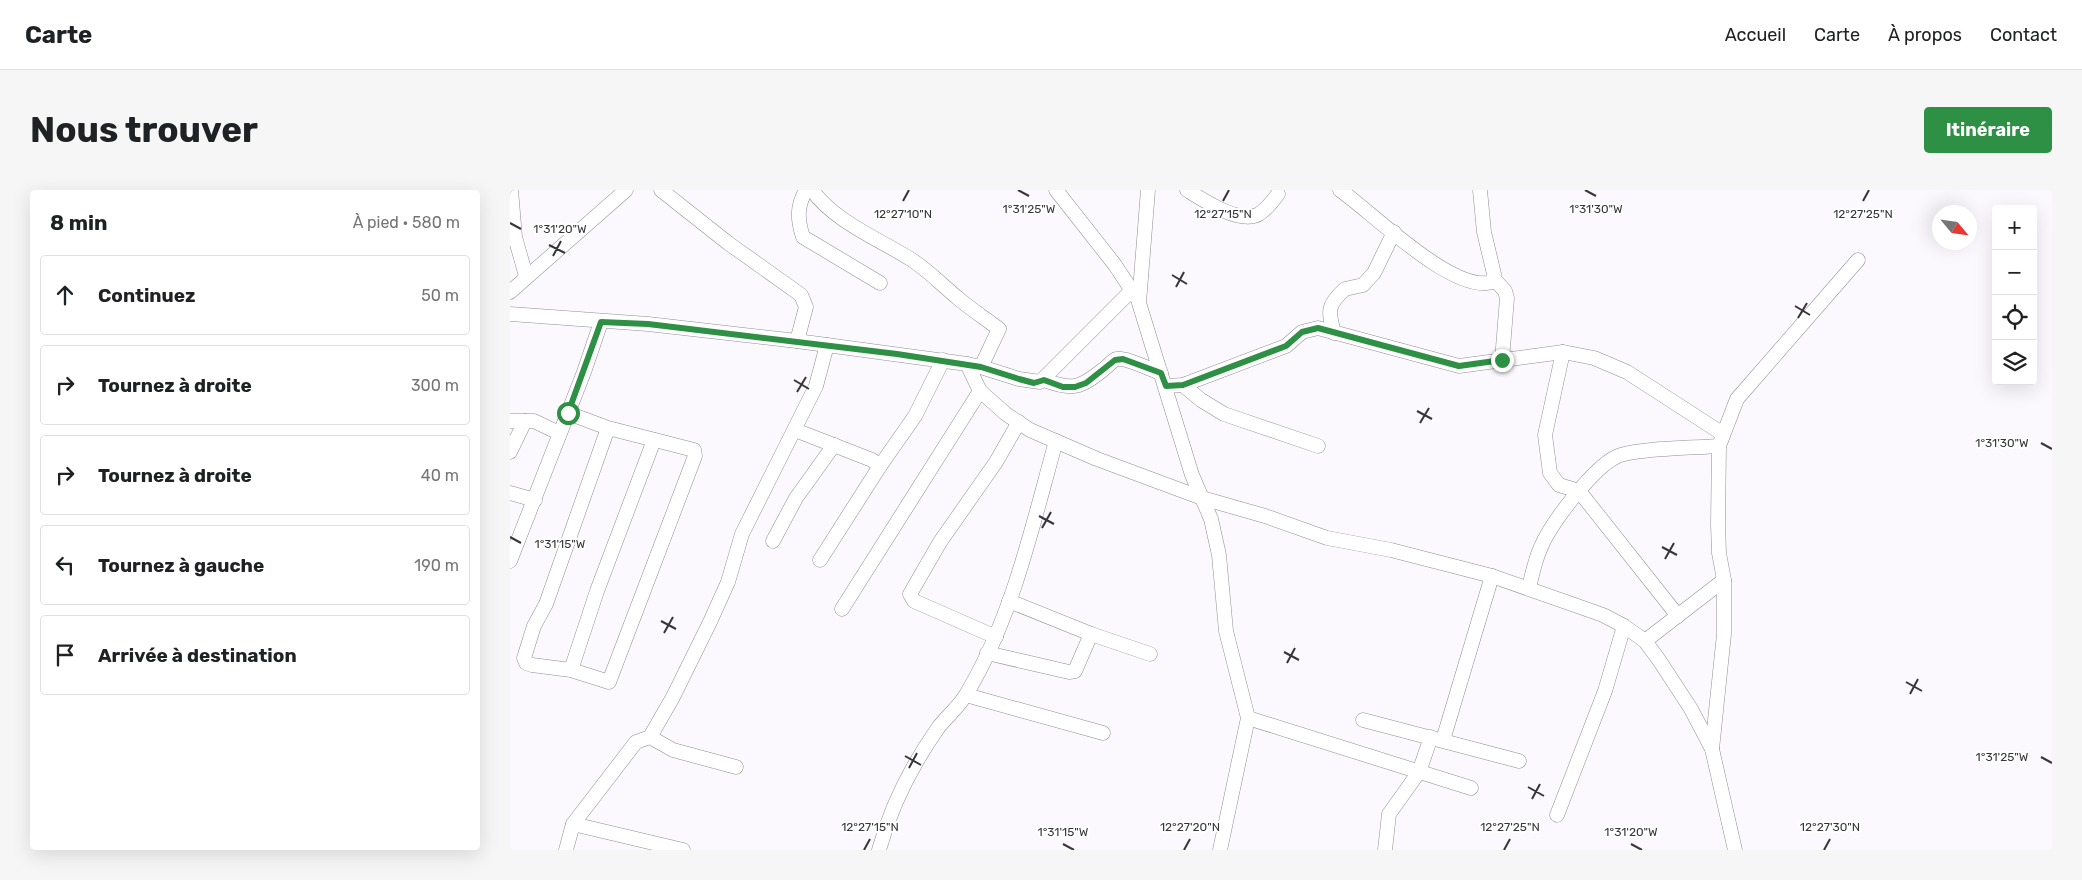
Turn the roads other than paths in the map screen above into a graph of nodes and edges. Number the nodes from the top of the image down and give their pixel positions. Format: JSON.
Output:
{"nodes":[{"id":1,"x":511,"y":190,"type":"edge"},
{"id":2,"x":626,"y":190,"type":"edge"},
{"id":3,"x":661,"y":190,"type":"edge"},
{"id":4,"x":806,"y":190,"type":"edge"},
{"id":5,"x":812,"y":190,"type":"edge"},
{"id":6,"x":1056,"y":190,"type":"edge"},
{"id":7,"x":1148,"y":190,"type":"edge"},
{"id":8,"x":1187,"y":190,"type":"edge"},
{"id":9,"x":1340,"y":190,"type":"edge"},
{"id":10,"x":1480,"y":190,"type":"edge"},
{"id":11,"x":1278,"y":194,"type":"dead end"},
{"id":12,"x":1394,"y":232,"type":"junction"},
{"id":13,"x":1858,"y":260,"type":"dead end"},
{"id":14,"x":526,"y":276,"type":"junction"},
{"id":15,"x":1494,"y":279,"type":"junction"},
{"id":16,"x":880,"y":283,"type":"dead end"},
{"id":17,"x":1132,"y":290,"type":"junction"},
{"id":18,"x":510,"y":292,"type":"edge"},
{"id":19,"x":1139,"y":303,"type":"junction"},
{"id":20,"x":510,"y":314,"type":"edge"},
{"id":21,"x":601,"y":322,"type":"junction"},
{"id":22,"x":1334,"y":333,"type":"junction"},
{"id":23,"x":797,"y":341,"type":"junction"},
{"id":24,"x":827,"y":345,"type":"junction"},
{"id":25,"x":1563,"y":352,"type":"junction"},
{"id":26,"x":943,"y":360,"type":"junction"},
{"id":27,"x":1502,"y":360,"type":"junction"},
{"id":28,"x":967,"y":364,"type":"junction"},
{"id":29,"x":981,"y":367,"type":"junction"},
{"id":30,"x":1044,"y":380,"type":"junction"},
{"id":31,"x":1163,"y":380,"type":"junction"},
{"id":32,"x":1183,"y":385,"type":"junction"},
{"id":33,"x":980,"y":391,"type":"junction"},
{"id":34,"x":568,"y":413,"type":"junction"},
{"id":35,"x":510,"y":421,"type":"edge"},
{"id":36,"x":525,"y":421,"type":"junction"},
{"id":37,"x":1019,"y":422,"type":"junction"},
{"id":38,"x":608,"y":428,"type":"junction"},
{"id":39,"x":795,"y":430,"type":"junction"},
{"id":40,"x":559,"y":433,"type":"junction"},
{"id":41,"x":654,"y":440,"type":"junction"},
{"id":42,"x":1721,"y":440,"type":"junction"},
{"id":43,"x":1056,"y":441,"type":"junction"},
{"id":44,"x":834,"y":445,"type":"junction"},
{"id":45,"x":1318,"y":446,"type":"dead end"},
{"id":46,"x":510,"y":452,"type":"edge"},
{"id":47,"x":880,"y":466,"type":"junction"},
{"id":48,"x":1579,"y":491,"type":"junction"},
{"id":49,"x":510,"y":492,"type":"edge"},
{"id":50,"x":1202,"y":498,"type":"junction"},
{"id":51,"x":535,"y":500,"type":"junction"},
{"id":52,"x":773,"y":540,"type":"dead end"},
{"id":53,"x":514,"y":544,"type":"edge"},
{"id":54,"x":820,"y":560,"type":"dead end"},
{"id":55,"x":510,"y":561,"type":"edge"},
{"id":56,"x":1492,"y":576,"type":"junction"},
{"id":57,"x":1724,"y":580,"type":"junction"},
{"id":58,"x":1529,"y":588,"type":"junction"},
{"id":59,"x":1009,"y":601,"type":"junction"},
{"id":60,"x":842,"y":609,"type":"dead end"},
{"id":61,"x":1678,"y":616,"type":"junction"},
{"id":62,"x":1624,"y":626,"type":"junction"},
{"id":63,"x":1091,"y":634,"type":"junction"},
{"id":64,"x":996,"y":637,"type":"junction"},
{"id":65,"x":1645,"y":641,"type":"junction"},
{"id":66,"x":987,"y":653,"type":"junction"},
{"id":67,"x":1150,"y":654,"type":"dead end"},
{"id":68,"x":571,"y":670,"type":"junction"},
{"id":69,"x":966,"y":695,"type":"junction"},
{"id":70,"x":1248,"y":718,"type":"junction"},
{"id":71,"x":1363,"y":720,"type":"dead end"},
{"id":72,"x":1103,"y":733,"type":"dead end"},
{"id":73,"x":650,"y":737,"type":"junction"},
{"id":74,"x":1437,"y":738,"type":"junction"},
{"id":75,"x":1712,"y":750,"type":"junction"},
{"id":76,"x":1519,"y":761,"type":"dead end"},
{"id":77,"x":736,"y":767,"type":"dead end"},
{"id":78,"x":1419,"y":772,"type":"junction"},
{"id":79,"x":1471,"y":788,"type":"dead end"},
{"id":80,"x":1557,"y":816,"type":"dead end"},
{"id":81,"x":573,"y":824,"type":"junction"},
{"id":82,"x":566,"y":850,"type":"edge"},
{"id":83,"x":683,"y":850,"type":"edge"},
{"id":84,"x":880,"y":850,"type":"edge"},
{"id":85,"x":1220,"y":850,"type":"edge"},
{"id":86,"x":1385,"y":850,"type":"edge"},
{"id":87,"x":1736,"y":850,"type":"edge"}],
"edges":[{"from":1,"to":14,"type":"street"},
{"from":2,"to":14,"type":"street"},
{"from":3,"to":23,"type":"street"},
{"from":4,"to":16,"type":"street"},
{"from":5,"to":29,"type":"street"},
{"from":6,"to":17,"type":"street"},
{"from":7,"to":19,"type":"street"},
{"from":8,"to":11,"type":"street"},
{"from":9,"to":12,"type":"street"},
{"from":10,"to":15,"type":"street"},
{"from":12,"to":15,"type":"street"},
{"from":12,"to":22,"type":"street"},
{"from":13,"to":42,"type":"street"},
{"from":14,"to":18,"type":"street"},
{"from":15,"to":27,"type":"street"},
{"from":17,"to":19,"type":"street"},
{"from":17,"to":30,"type":"street"},
{"from":19,"to":31,"type":"street"},
{"from":20,"to":21,"type":"street"},
{"from":21,"to":23,"type":"street"},
{"from":21,"to":34,"type":"street"},
{"from":22,"to":27,"type":"street"},
{"from":22,"to":32,"type":"street"},
{"from":23,"to":24,"type":"street"},
{"from":24,"to":26,"type":"street"},
{"from":24,"to":39,"type":"street"},
{"from":25,"to":27,"type":"street"},
{"from":25,"to":42,"type":"street"},
{"from":25,"to":48,"type":"street"},
{"from":26,"to":28,"type":"street"},
{"from":26,"to":47,"type":"street"},
{"from":28,"to":29,"type":"street"},
{"from":28,"to":33,"type":"street"},
{"from":29,"to":30,"type":"street"},
{"from":30,"to":31,"type":"street"},
{"from":31,"to":32,"type":"street"},
{"from":31,"to":50,"type":"street"},
{"from":32,"to":45,"type":"street"},
{"from":33,"to":37,"type":"street"},
{"from":33,"to":60,"type":"street"},
{"from":34,"to":38,"type":"street"},
{"from":34,"to":40,"type":"street"},
{"from":35,"to":36,"type":"street"},
{"from":36,"to":40,"type":"street"},
{"from":36,"to":46,"type":"street"},
{"from":37,"to":43,"type":"street"},
{"from":37,"to":64,"type":"street"},
{"from":38,"to":41,"type":"street"},
{"from":38,"to":68,"type":"street"},
{"from":39,"to":44,"type":"street"},
{"from":39,"to":73,"type":"street"},
{"from":40,"to":51,"type":"street"},
{"from":41,"to":68,"type":"street"},
{"from":41,"to":68,"type":"street"},
{"from":42,"to":48,"type":"street"},
{"from":42,"to":57,"type":"street"},
{"from":43,"to":50,"type":"street"},
{"from":43,"to":59,"type":"street"},
{"from":44,"to":47,"type":"street"},
{"from":44,"to":52,"type":"street"},
{"from":47,"to":54,"type":"street"},
{"from":48,"to":58,"type":"street"},
{"from":48,"to":61,"type":"street"},
{"from":49,"to":51,"type":"street"},
{"from":50,"to":56,"type":"street"},
{"from":50,"to":70,"type":"street"},
{"from":51,"to":53,"type":"street"},
{"from":53,"to":55,"type":"street"},
{"from":56,"to":58,"type":"street"},
{"from":56,"to":74,"type":"street"},
{"from":57,"to":61,"type":"street"},
{"from":57,"to":75,"type":"street"},
{"from":58,"to":62,"type":"street"},
{"from":59,"to":63,"type":"street"},
{"from":59,"to":64,"type":"street"},
{"from":61,"to":65,"type":"street"},
{"from":62,"to":65,"type":"street"},
{"from":62,"to":80,"type":"street"},
{"from":63,"to":66,"type":"street"},
{"from":63,"to":67,"type":"street"},
{"from":64,"to":66,"type":"street"},
{"from":65,"to":75,"type":"street"},
{"from":66,"to":69,"type":"street"},
{"from":69,"to":72,"type":"street"},
{"from":69,"to":84,"type":"street"},
{"from":70,"to":78,"type":"street"},
{"from":70,"to":85,"type":"street"},
{"from":71,"to":74,"type":"street"},
{"from":73,"to":77,"type":"street"},
{"from":73,"to":81,"type":"street"},
{"from":74,"to":76,"type":"street"},
{"from":74,"to":78,"type":"street"},
{"from":75,"to":87,"type":"street"},
{"from":78,"to":79,"type":"street"},
{"from":78,"to":86,"type":"street"},
{"from":81,"to":82,"type":"street"},
{"from":81,"to":83,"type":"street"}]}
